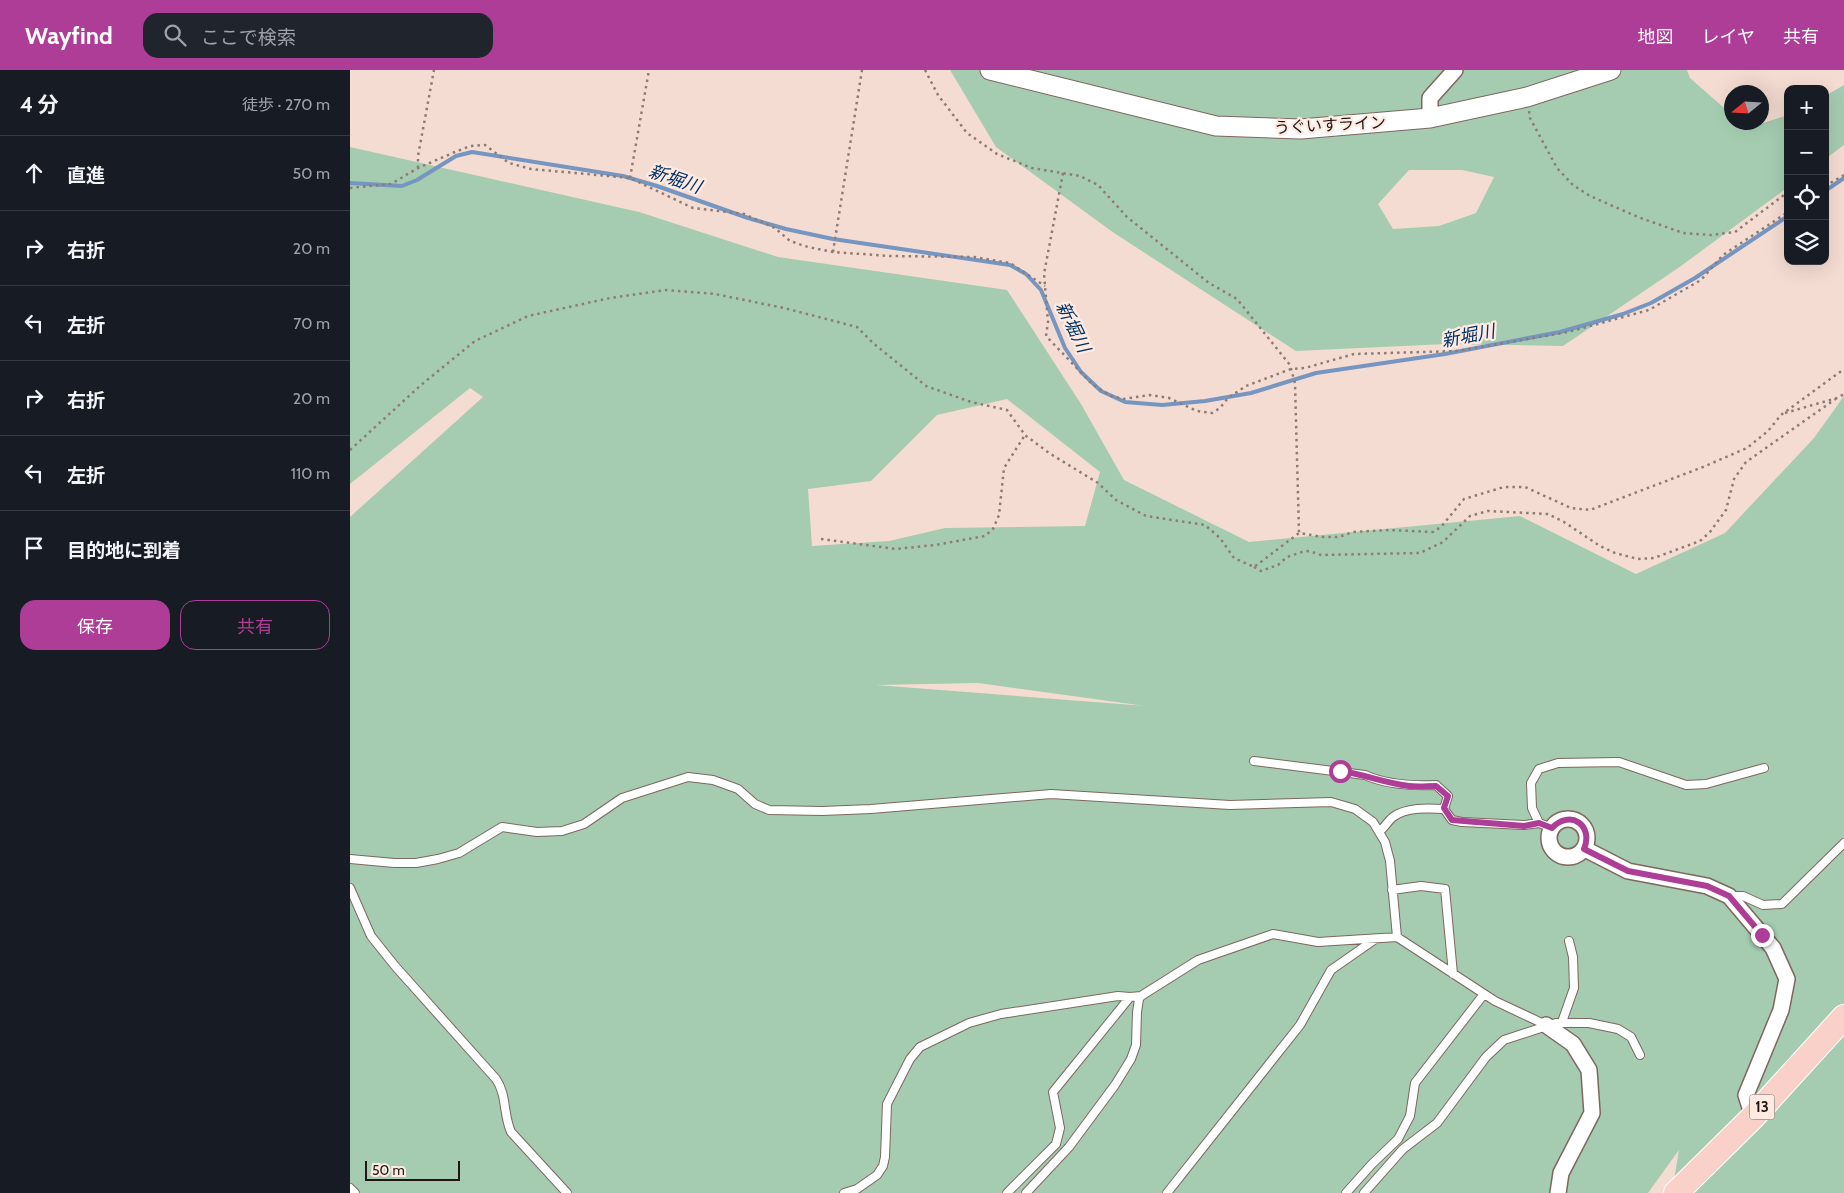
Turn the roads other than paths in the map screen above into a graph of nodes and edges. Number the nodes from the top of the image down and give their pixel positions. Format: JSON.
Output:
{"nodes":[{"id":1,"x":990,"y":70,"type":"edge"},
{"id":2,"x":1455,"y":70,"type":"edge"},
{"id":3,"x":1611,"y":70,"type":"edge"},
{"id":4,"x":1430,"y":118,"type":"junction"},
{"id":5,"x":1254,"y":761,"type":"dead end"},
{"id":6,"x":1764,"y":768,"type":"dead end"},
{"id":7,"x":1444,"y":808,"type":"junction"},
{"id":8,"x":1546,"y":825,"type":"junction"},
{"id":9,"x":1379,"y":832,"type":"junction"},
{"id":10,"x":1844,"y":843,"type":"edge"},
{"id":11,"x":1584,"y":849,"type":"junction"},
{"id":12,"x":350,"y":859,"type":"edge"},
{"id":13,"x":350,"y":888,"type":"edge"},
{"id":14,"x":1392,"y":890,"type":"junction"},
{"id":15,"x":1729,"y":896,"type":"junction"},
{"id":16,"x":1397,"y":938,"type":"junction"},
{"id":17,"x":1376,"y":939,"type":"junction"},
{"id":18,"x":1568,"y":941,"type":"dead end"},
{"id":19,"x":1452,"y":974,"type":"junction"},
{"id":20,"x":1484,"y":994,"type":"junction"},
{"id":21,"x":1141,"y":996,"type":"junction"},
{"id":22,"x":1130,"y":997,"type":"junction"},
{"id":23,"x":1844,"y":1017,"type":"edge"},
{"id":24,"x":1562,"y":1022,"type":"junction"},
{"id":25,"x":1546,"y":1025,"type":"junction"},
{"id":26,"x":1640,"y":1055,"type":"dead end"},
{"id":27,"x":1753,"y":1117,"type":"junction"},
{"id":28,"x":350,"y":1188,"type":"edge"},
{"id":29,"x":355,"y":1193,"type":"edge"},
{"id":30,"x":567,"y":1193,"type":"edge"},
{"id":31,"x":844,"y":1193,"type":"edge"},
{"id":32,"x":1007,"y":1193,"type":"edge"},
{"id":33,"x":1026,"y":1193,"type":"edge"},
{"id":34,"x":1167,"y":1193,"type":"edge"},
{"id":35,"x":1346,"y":1193,"type":"edge"},
{"id":36,"x":1364,"y":1193,"type":"edge"},
{"id":37,"x":1558,"y":1193,"type":"edge"},
{"id":38,"x":1676,"y":1193,"type":"edge"}],
"edges":[{"from":1,"to":4,"type":"street","name":"うぐいすライン"},
{"from":2,"to":4,"type":"street"},
{"from":3,"to":4,"type":"street","name":"うぐいすライン"},
{"from":5,"to":7,"type":"lane"},
{"from":6,"to":8,"type":"lane"},
{"from":7,"to":8,"type":"lane"},
{"from":7,"to":9,"type":"lane"},
{"from":8,"to":11,"type":"street"},
{"from":8,"to":11,"type":"street"},
{"from":9,"to":12,"type":"lane"},
{"from":9,"to":14,"type":"lane"},
{"from":10,"to":15,"type":"lane"},
{"from":11,"to":15,"type":"street"},
{"from":13,"to":30,"type":"lane"},
{"from":14,"to":16,"type":"lane"},
{"from":14,"to":19,"type":"lane"},
{"from":15,"to":27,"type":"street"},
{"from":16,"to":17,"type":"lane"},
{"from":16,"to":19,"type":"lane"},
{"from":17,"to":21,"type":"lane"},
{"from":17,"to":34,"type":"lane"},
{"from":18,"to":24,"type":"lane"},
{"from":19,"to":20,"type":"lane"},
{"from":20,"to":25,"type":"lane"},
{"from":20,"to":35,"type":"lane"},
{"from":21,"to":22,"type":"lane"},
{"from":21,"to":33,"type":"lane"},
{"from":22,"to":31,"type":"lane"},
{"from":22,"to":32,"type":"lane"},
{"from":23,"to":27,"type":"main road","number":"13"},
{"from":24,"to":25,"type":"lane"},
{"from":24,"to":26,"type":"lane"},
{"from":25,"to":36,"type":"lane"},
{"from":25,"to":37,"type":"street"},
{"from":27,"to":38,"type":"main road","number":"13"},
{"from":28,"to":29,"type":"lane"}]}
